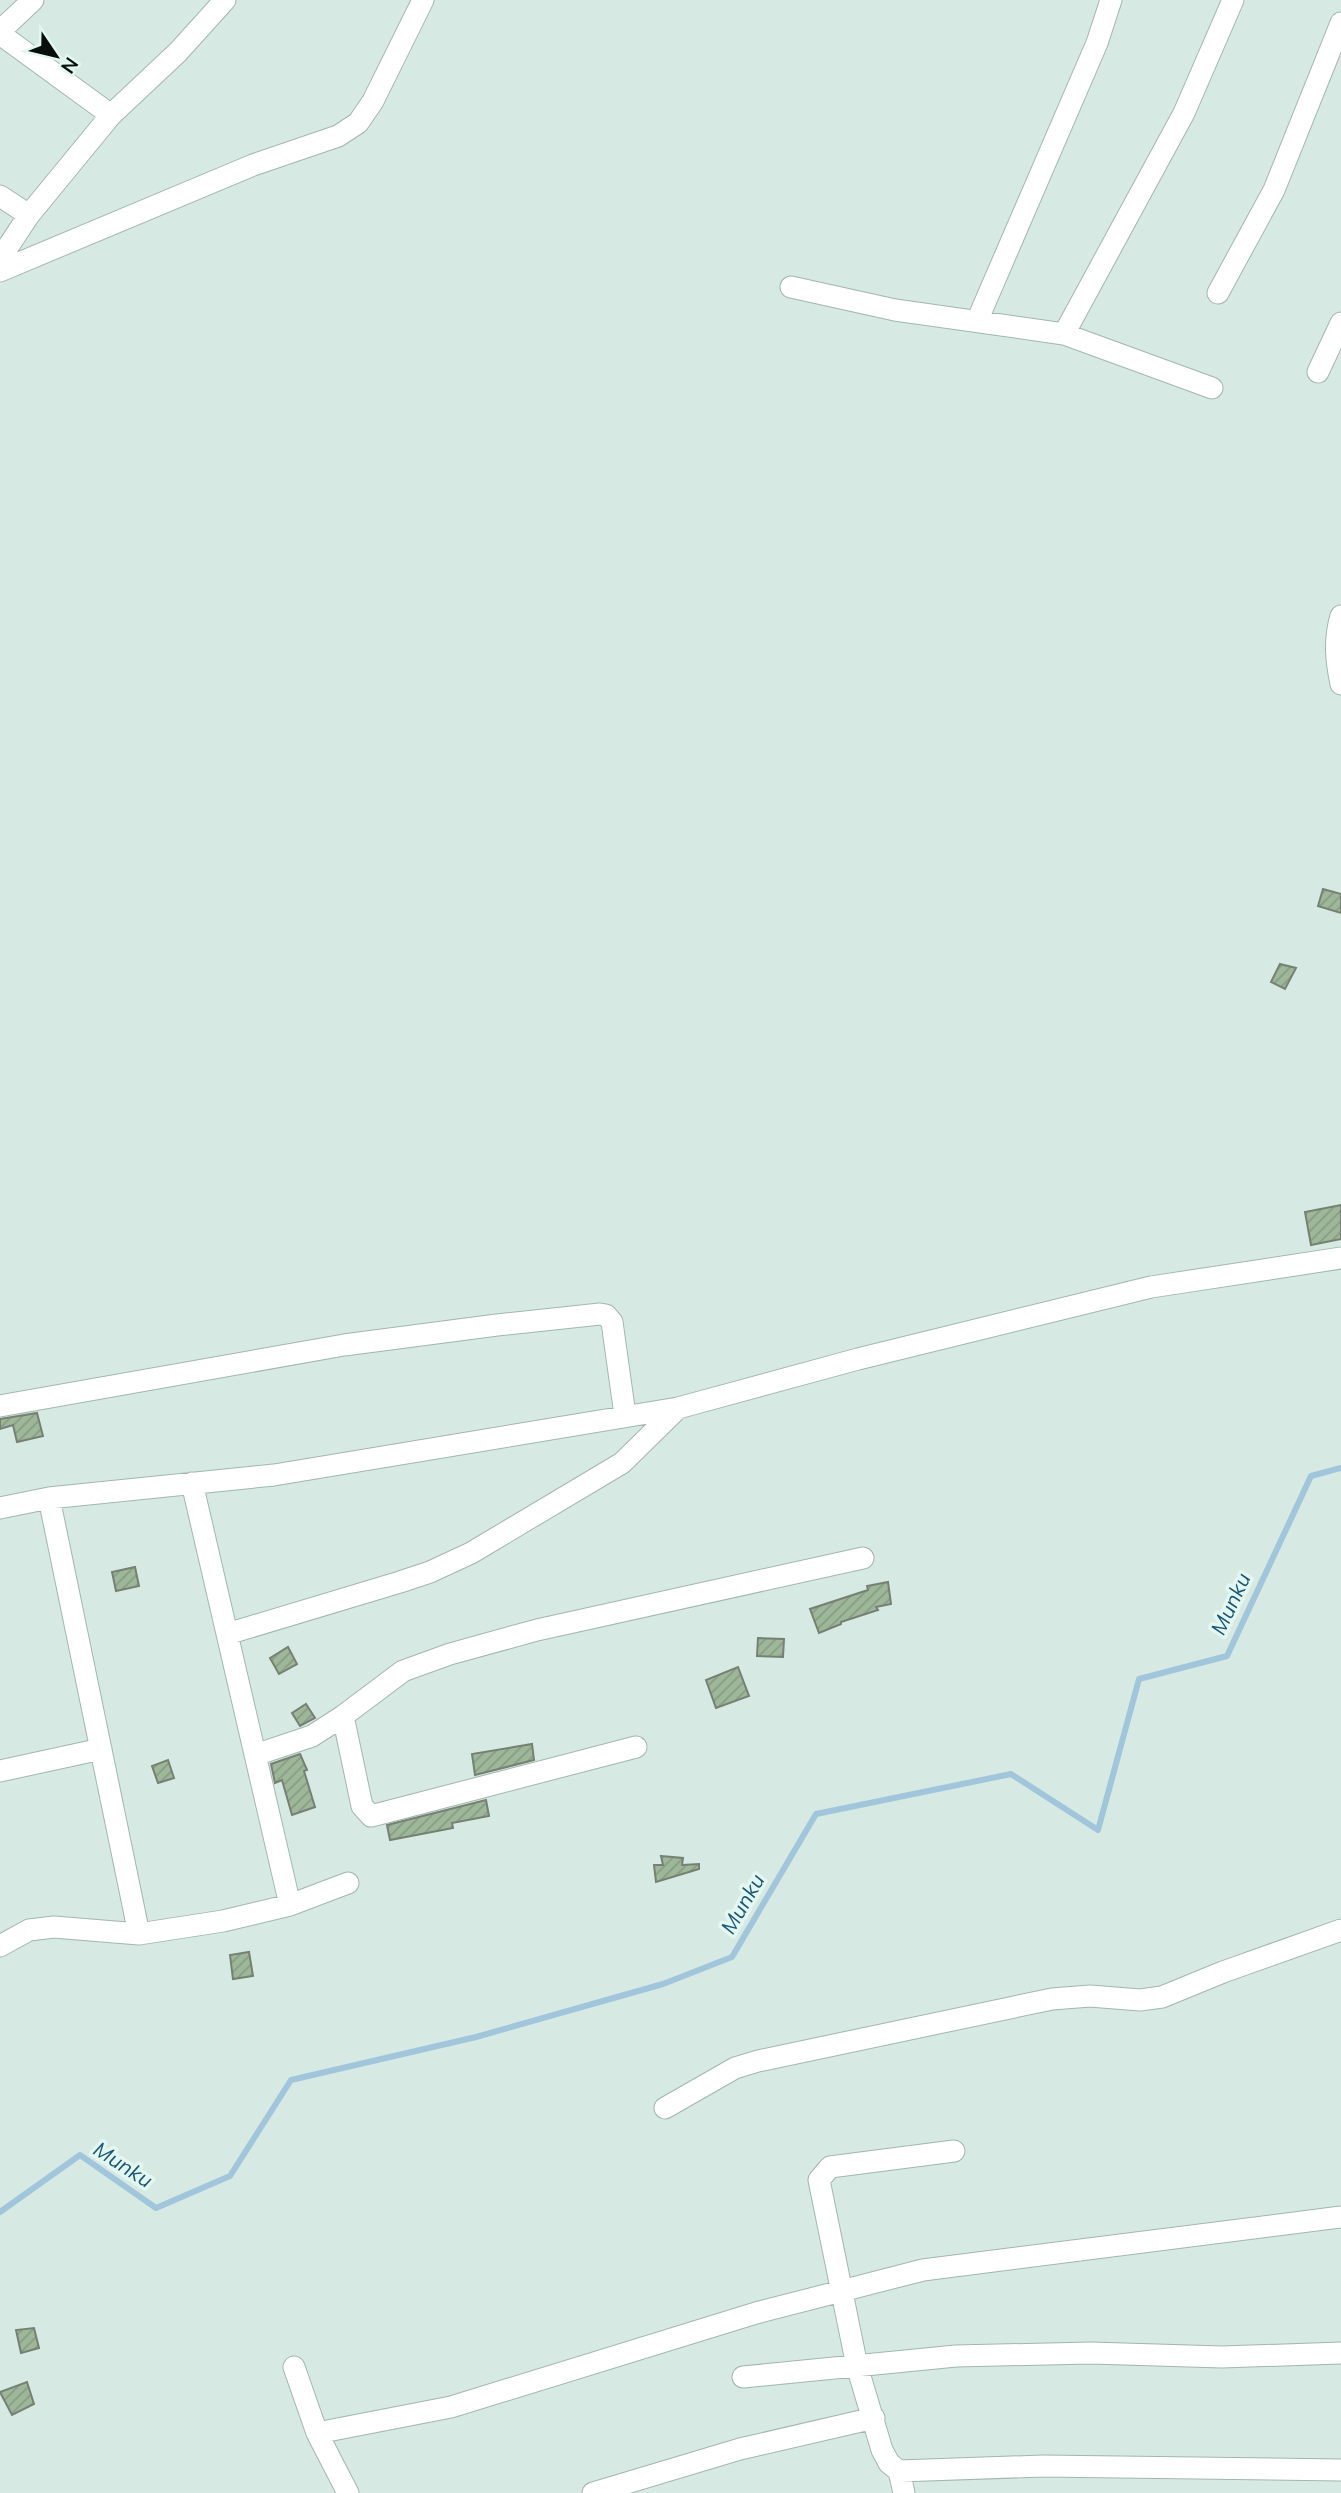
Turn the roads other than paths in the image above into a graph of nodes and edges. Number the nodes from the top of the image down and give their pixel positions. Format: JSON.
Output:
{"nodes":[{"id":1,"x":33,"y":0,"type":"edge"},
{"id":2,"x":225,"y":0,"type":"edge"},
{"id":3,"x":423,"y":0,"type":"edge"},
{"id":4,"x":1111,"y":0,"type":"edge"},
{"id":5,"x":1233,"y":0,"type":"edge"},
{"id":6,"x":1341,"y":23,"type":"edge"},
{"id":7,"x":0,"y":33,"type":"edge"},
{"id":8,"x":111,"y":115,"type":"junction"},
{"id":9,"x":0,"y":196,"type":"edge"},
{"id":10,"x":29,"y":215,"type":"junction"},
{"id":11,"x":0,"y":259,"type":"edge"},
{"id":12,"x":0,"y":271,"type":"edge"},
{"id":13,"x":791,"y":287,"type":"dead end"},
{"id":14,"x":1218,"y":293,"type":"dead end"},
{"id":15,"x":977,"y":321,"type":"junction"},
{"id":16,"x":1341,"y":323,"type":"edge"},
{"id":17,"x":1064,"y":334,"type":"junction"},
{"id":18,"x":1318,"y":372,"type":"dead end"},
{"id":19,"x":1212,"y":388,"type":"dead end"},
{"id":20,"x":1341,"y":616,"type":"edge"},
{"id":21,"x":1341,"y":684,"type":"edge"},
{"id":22,"x":1341,"y":1258,"type":"edge"},
{"id":23,"x":0,"y":1406,"type":"edge"},
{"id":24,"x":678,"y":1408,"type":"junction"},
{"id":25,"x":625,"y":1415,"type":"junction"},
{"id":26,"x":192,"y":1483,"type":"junction"},
{"id":27,"x":49,"y":1498,"type":"junction"},
{"id":28,"x":0,"y":1508,"type":"edge"},
{"id":29,"x":863,"y":1558,"type":"dead end"},
{"id":30,"x":227,"y":1634,"type":"junction"},
{"id":31,"x":344,"y":1716,"type":"junction"},
{"id":32,"x":636,"y":1747,"type":"dead end"},
{"id":33,"x":101,"y":1749,"type":"junction"},
{"id":34,"x":255,"y":1755,"type":"junction"},
{"id":35,"x":0,"y":1771,"type":"edge"},
{"id":36,"x":348,"y":1883,"type":"dead end"},
{"id":37,"x":290,"y":1905,"type":"junction"},
{"id":38,"x":1341,"y":1930,"type":"edge"},
{"id":39,"x":139,"y":1934,"type":"junction"},
{"id":40,"x":0,"y":1946,"type":"edge"},
{"id":41,"x":665,"y":2108,"type":"dead end"},
{"id":42,"x":954,"y":2151,"type":"dead end"},
{"id":43,"x":1341,"y":2217,"type":"edge"},
{"id":44,"x":842,"y":2290,"type":"junction"},
{"id":45,"x":1341,"y":2353,"type":"edge"},
{"id":46,"x":857,"y":2366,"type":"junction"},
{"id":47,"x":294,"y":2367,"type":"dead end"},
{"id":48,"x":743,"y":2377,"type":"dead end"},
{"id":49,"x":874,"y":2418,"type":"junction"},
{"id":50,"x":317,"y":2433,"type":"junction"},
{"id":51,"x":1341,"y":2470,"type":"edge"},
{"id":52,"x":899,"y":2471,"type":"junction"},
{"id":53,"x":348,"y":2493,"type":"edge"},
{"id":54,"x":593,"y":2493,"type":"edge"},
{"id":55,"x":904,"y":2493,"type":"edge"}],
"edges":[{"from":1,"to":7,"type":"street"},
{"from":2,"to":8,"type":"street"},
{"from":3,"to":12,"type":"street"},
{"from":4,"to":15,"type":"street"},
{"from":5,"to":17,"type":"street"},
{"from":6,"to":14,"type":"street"},
{"from":7,"to":8,"type":"street"},
{"from":8,"to":10,"type":"street"},
{"from":9,"to":10,"type":"street"},
{"from":10,"to":11,"type":"street"},
{"from":13,"to":15,"type":"street"},
{"from":15,"to":17,"type":"street"},
{"from":16,"to":18,"type":"street"},
{"from":17,"to":19,"type":"street"},
{"from":20,"to":21,"type":"street"},
{"from":22,"to":24,"type":"street"},
{"from":23,"to":25,"type":"street"},
{"from":24,"to":25,"type":"street"},
{"from":24,"to":30,"type":"street"},
{"from":25,"to":26,"type":"street"},
{"from":26,"to":27,"type":"street"},
{"from":26,"to":30,"type":"street"},
{"from":27,"to":28,"type":"street"},
{"from":27,"to":33,"type":"street"},
{"from":29,"to":31,"type":"street"},
{"from":30,"to":34,"type":"street"},
{"from":31,"to":32,"type":"street"},
{"from":31,"to":34,"type":"street"},
{"from":33,"to":35,"type":"street"},
{"from":33,"to":39,"type":"street"},
{"from":34,"to":37,"type":"street"},
{"from":36,"to":37,"type":"street"},
{"from":37,"to":39,"type":"street"},
{"from":38,"to":41,"type":"street"},
{"from":39,"to":40,"type":"street"},
{"from":42,"to":44,"type":"street"},
{"from":43,"to":44,"type":"street"},
{"from":44,"to":46,"type":"street"},
{"from":44,"to":50,"type":"street"},
{"from":45,"to":46,"type":"street"},
{"from":46,"to":48,"type":"street"},
{"from":46,"to":49,"type":"street"},
{"from":47,"to":50,"type":"street"},
{"from":49,"to":52,"type":"street"},
{"from":49,"to":54,"type":"street"},
{"from":50,"to":53,"type":"street"},
{"from":51,"to":52,"type":"street"},
{"from":52,"to":55,"type":"street"}]}
